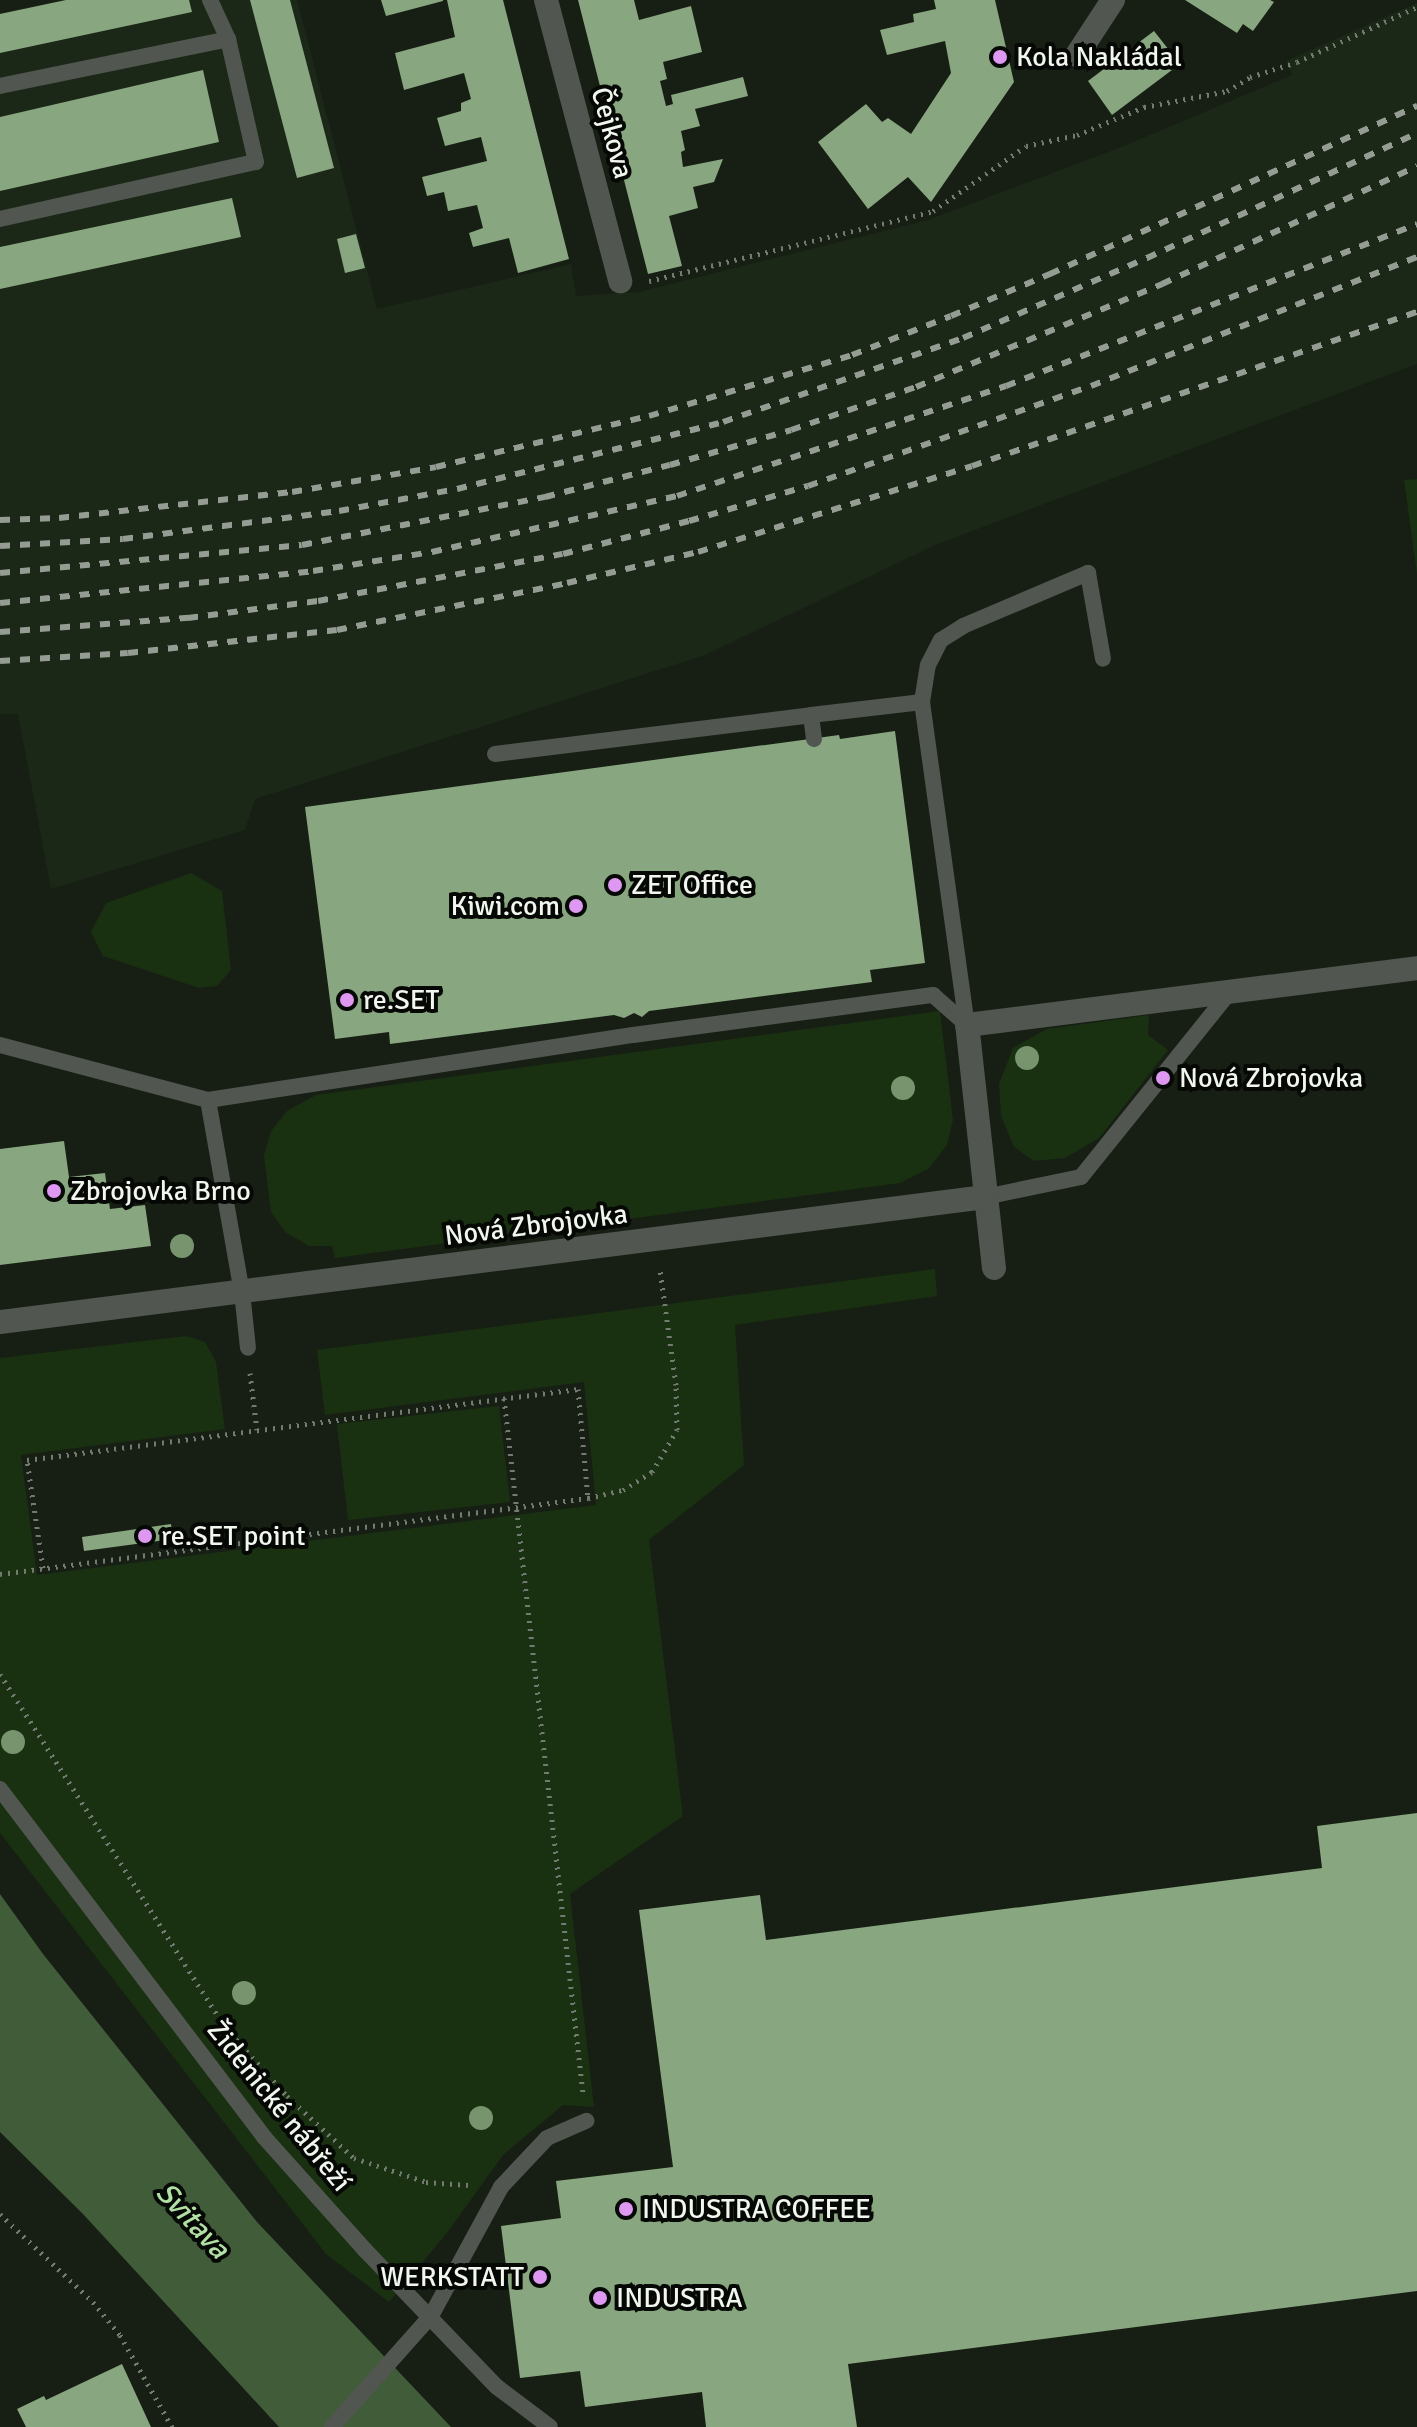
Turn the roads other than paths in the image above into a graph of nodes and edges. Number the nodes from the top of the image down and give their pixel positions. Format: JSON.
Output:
{"nodes":[{"id":1,"x":210,"y":0,"type":"edge"},
{"id":2,"x":546,"y":0,"type":"edge"},
{"id":3,"x":1113,"y":0,"type":"edge"},
{"id":4,"x":228,"y":39,"type":"junction"},
{"id":5,"x":1077,"y":55,"type":"dead end"},
{"id":6,"x":0,"y":86,"type":"edge"},
{"id":7,"x":0,"y":219,"type":"edge"},
{"id":8,"x":620,"y":281,"type":"road end"},
{"id":9,"x":1103,"y":659,"type":"dead end"},
{"id":10,"x":922,"y":702,"type":"junction"},
{"id":11,"x":811,"y":715,"type":"junction"},
{"id":12,"x":814,"y":739,"type":"dead end"},
{"id":13,"x":495,"y":754,"type":"dead end"},
{"id":14,"x":1417,"y":968,"type":"edge"},
{"id":15,"x":1230,"y":992,"type":"junction"},
{"id":16,"x":967,"y":1025,"type":"junction"},
{"id":17,"x":0,"y":1045,"type":"edge"},
{"id":18,"x":208,"y":1100,"type":"junction"},
{"id":19,"x":985,"y":1197,"type":"junction"},
{"id":20,"x":994,"y":1268,"type":"dead end"},
{"id":21,"x":242,"y":1292,"type":"junction"},
{"id":22,"x":0,"y":1322,"type":"edge"},
{"id":23,"x":248,"y":1348,"type":"road end"},
{"id":24,"x":0,"y":1789,"type":"edge"},
{"id":25,"x":586,"y":2121,"type":"road end"},
{"id":26,"x":431,"y":2316,"type":"junction"},
{"id":27,"x":332,"y":2427,"type":"edge"},
{"id":28,"x":550,"y":2427,"type":"edge"}],
"edges":[{"from":1,"to":4,"type":"lane"},
{"from":2,"to":8,"type":"street","name":"Čejkova"},
{"from":3,"to":5,"type":"street"},
{"from":4,"to":6,"type":"lane"},
{"from":4,"to":7,"type":"lane"},
{"from":9,"to":10,"type":"lane"},
{"from":10,"to":11,"type":"lane"},
{"from":10,"to":16,"type":"lane"},
{"from":11,"to":12,"type":"lane"},
{"from":11,"to":13,"type":"lane"},
{"from":14,"to":15,"type":"street"},
{"from":15,"to":16,"type":"street"},
{"from":15,"to":19,"type":"lane","name":"Nová Zbrojovka"},
{"from":16,"to":18,"type":"lane"},
{"from":16,"to":19,"type":"street"},
{"from":17,"to":18,"type":"lane"},
{"from":18,"to":21,"type":"lane"},
{"from":19,"to":20,"type":"street"},
{"from":19,"to":21,"type":"street","name":"Nová Zbrojovka"},
{"from":21,"to":22,"type":"street","name":"Nová Zbrojovka"},
{"from":21,"to":23,"type":"lane"},
{"from":24,"to":26,"type":"lane","name":"Židenické nábřeží"},
{"from":25,"to":26,"type":"lane"},
{"from":26,"to":27,"type":"lane"},
{"from":26,"to":28,"type":"lane","name":"Židenické nábřeží"}]}
